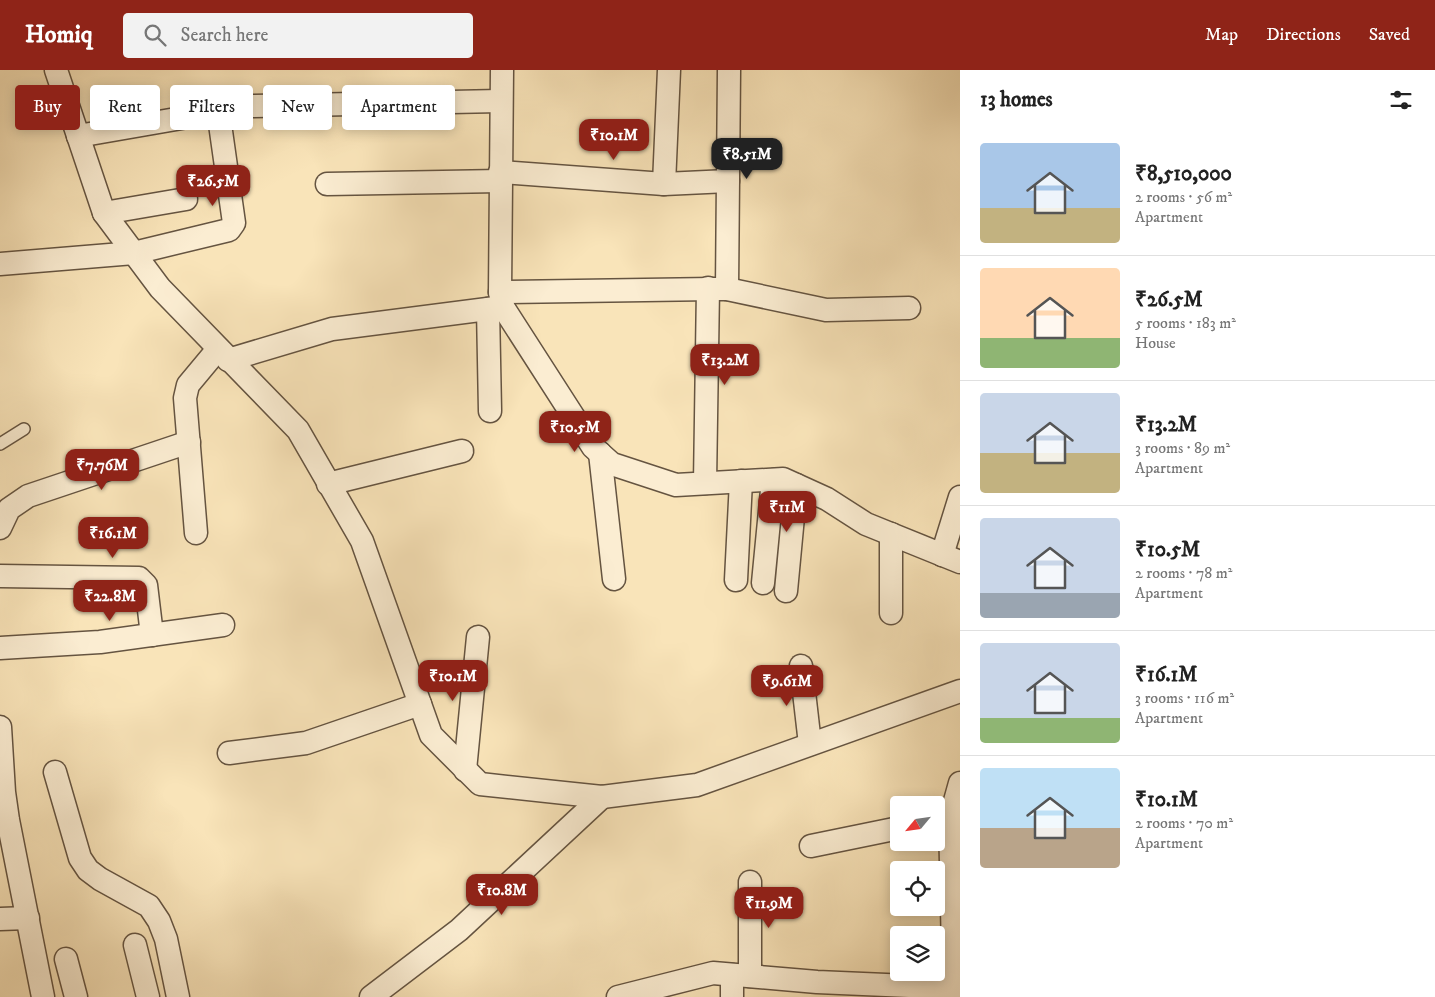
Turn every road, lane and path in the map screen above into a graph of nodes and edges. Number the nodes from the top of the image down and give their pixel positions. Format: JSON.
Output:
{"nodes":[{"id":1,"x":56,"y":70,"type":"edge"},
{"id":2,"x":502,"y":70,"type":"edge"},
{"id":3,"x":669,"y":70,"type":"edge"},
{"id":4,"x":729,"y":70,"type":"edge"},
{"id":5,"x":500,"y":101,"type":"junction"},
{"id":6,"x":253,"y":106,"type":"edge"},
{"id":7,"x":170,"y":119,"type":"edge"},
{"id":8,"x":221,"y":130,"type":"edge"},
{"id":9,"x":78,"y":136,"type":"junction"},
{"id":10,"x":500,"y":177,"type":"junction"},
{"id":11,"x":728,"y":181,"type":"junction"},
{"id":12,"x":328,"y":184,"type":"dead end"},
{"id":13,"x":664,"y":184,"type":"junction"},
{"id":14,"x":186,"y":199,"type":"dead end"},
{"id":15,"x":104,"y":213,"type":"junction"},
{"id":16,"x":134,"y":253,"type":"junction"},
{"id":17,"x":5,"y":268,"type":"edge"},
{"id":18,"x":717,"y":289,"type":"junction"},
{"id":19,"x":497,"y":302,"type":"junction"},
{"id":20,"x":909,"y":308,"type":"dead end"},
{"id":21,"x":223,"y":354,"type":"junction"},
{"id":22,"x":490,"y":411,"type":"dead end"},
{"id":23,"x":24,"y":429,"type":"dead end"},
{"id":24,"x":189,"y":442,"type":"junction"},
{"id":25,"x":0,"y":444,"type":"edge"},
{"id":26,"x":462,"y":451,"type":"dead end"},
{"id":27,"x":600,"y":453,"type":"junction"},
{"id":28,"x":773,"y":480,"type":"junction"},
{"id":29,"x":741,"y":481,"type":"junction"},
{"id":30,"x":705,"y":483,"type":"junction"},
{"id":31,"x":328,"y":484,"type":"junction"},
{"id":32,"x":796,"y":485,"type":"junction"},
{"id":33,"x":960,"y":496,"type":"edge"},
{"id":34,"x":0,"y":528,"type":"edge"},
{"id":35,"x":196,"y":533,"type":"dead end"},
{"id":36,"x":891,"y":534,"type":"junction"},
{"id":37,"x":951,"y":558,"type":"edge"},
{"id":38,"x":0,"y":576,"type":"edge"},
{"id":39,"x":614,"y":579,"type":"dead end"},
{"id":40,"x":736,"y":580,"type":"dead end"},
{"id":41,"x":763,"y":584,"type":"dead end"},
{"id":42,"x":786,"y":591,"type":"dead end"},
{"id":43,"x":891,"y":612,"type":"dead end"},
{"id":44,"x":223,"y":625,"type":"dead end"},
{"id":45,"x":152,"y":635,"type":"junction"},
{"id":46,"x":478,"y":638,"type":"dead end"},
{"id":47,"x":0,"y":648,"type":"edge"},
{"id":48,"x":801,"y":666,"type":"dead end"},
{"id":49,"x":960,"y":691,"type":"edge"},
{"id":50,"x":420,"y":704,"type":"junction"},
{"id":51,"x":0,"y":727,"type":"edge"},
{"id":52,"x":810,"y":744,"type":"junction"},
{"id":53,"x":229,"y":753,"type":"dead end"},
{"id":54,"x":465,"y":770,"type":"junction"},
{"id":55,"x":55,"y":772,"type":"dead end"},
{"id":56,"x":960,"y":782,"type":"edge"},
{"id":57,"x":602,"y":797,"type":"junction"},
{"id":58,"x":945,"y":816,"type":"edge"},
{"id":59,"x":890,"y":830,"type":"edge"},
{"id":60,"x":945,"y":830,"type":"edge"},
{"id":61,"x":811,"y":846,"type":"dead end"},
{"id":62,"x":750,"y":882,"type":"dead end"},
{"id":63,"x":956,"y":885,"type":"edge"},
{"id":64,"x":28,"y":918,"type":"junction"},
{"id":65,"x":0,"y":919,"type":"edge"},
{"id":66,"x":135,"y":945,"type":"dead end"},
{"id":67,"x":66,"y":959,"type":"dead end"},
{"id":68,"x":741,"y":975,"type":"junction"},
{"id":69,"x":956,"y":985,"type":"edge"},
{"id":70,"x":43,"y":997,"type":"edge"},
{"id":71,"x":76,"y":997,"type":"edge"},
{"id":72,"x":148,"y":997,"type":"edge"},
{"id":73,"x":178,"y":997,"type":"edge"},
{"id":74,"x":371,"y":997,"type":"edge"},
{"id":75,"x":618,"y":997,"type":"edge"},
{"id":76,"x":732,"y":997,"type":"edge"}],
"edges":[{"from":1,"to":9,"type":"street"},
{"from":2,"to":5,"type":"street"},
{"from":3,"to":13,"type":"street"},
{"from":4,"to":11,"type":"street"},
{"from":5,"to":6,"type":"street"},
{"from":5,"to":10,"type":"street"},
{"from":7,"to":9,"type":"street"},
{"from":8,"to":16,"type":"street"},
{"from":9,"to":15,"type":"street"},
{"from":10,"to":12,"type":"street"},
{"from":10,"to":13,"type":"street"},
{"from":10,"to":19,"type":"street"},
{"from":11,"to":13,"type":"street"},
{"from":11,"to":18,"type":"street"},
{"from":14,"to":15,"type":"street"},
{"from":15,"to":16,"type":"street"},
{"from":16,"to":17,"type":"street"},
{"from":16,"to":21,"type":"street"},
{"from":18,"to":19,"type":"street"},
{"from":18,"to":20,"type":"street"},
{"from":18,"to":30,"type":"street"},
{"from":19,"to":21,"type":"street"},
{"from":19,"to":22,"type":"street"},
{"from":19,"to":27,"type":"street"},
{"from":21,"to":24,"type":"street"},
{"from":21,"to":31,"type":"street"},
{"from":23,"to":25,"type":"lane"},
{"from":24,"to":34,"type":"street"},
{"from":24,"to":35,"type":"street"},
{"from":26,"to":31,"type":"street"},
{"from":27,"to":30,"type":"street"},
{"from":27,"to":39,"type":"street"},
{"from":28,"to":29,"type":"street"},
{"from":28,"to":32,"type":"street"},
{"from":28,"to":41,"type":"street"},
{"from":29,"to":30,"type":"street"},
{"from":29,"to":40,"type":"street"},
{"from":31,"to":50,"type":"street"},
{"from":32,"to":36,"type":"street"},
{"from":32,"to":42,"type":"street"},
{"from":33,"to":37,"type":"street"},
{"from":36,"to":37,"type":"street"},
{"from":36,"to":43,"type":"street"},
{"from":38,"to":45,"type":"street"},
{"from":44,"to":45,"type":"street"},
{"from":45,"to":47,"type":"street"},
{"from":46,"to":54,"type":"street"},
{"from":48,"to":52,"type":"street"},
{"from":49,"to":52,"type":"street"},
{"from":50,"to":53,"type":"street"},
{"from":50,"to":54,"type":"street"},
{"from":51,"to":64,"type":"street"},
{"from":52,"to":57,"type":"street"},
{"from":54,"to":57,"type":"street"},
{"from":55,"to":73,"type":"street"},
{"from":56,"to":58,"type":"street"},
{"from":57,"to":74,"type":"street"},
{"from":59,"to":61,"type":"street"},
{"from":60,"to":63,"type":"street"},
{"from":62,"to":68,"type":"street"},
{"from":63,"to":69,"type":"street"},
{"from":64,"to":65,"type":"street"},
{"from":64,"to":70,"type":"street"},
{"from":66,"to":72,"type":"street"},
{"from":67,"to":71,"type":"street"},
{"from":68,"to":69,"type":"street"},
{"from":68,"to":75,"type":"street"},
{"from":68,"to":76,"type":"street"}]}
